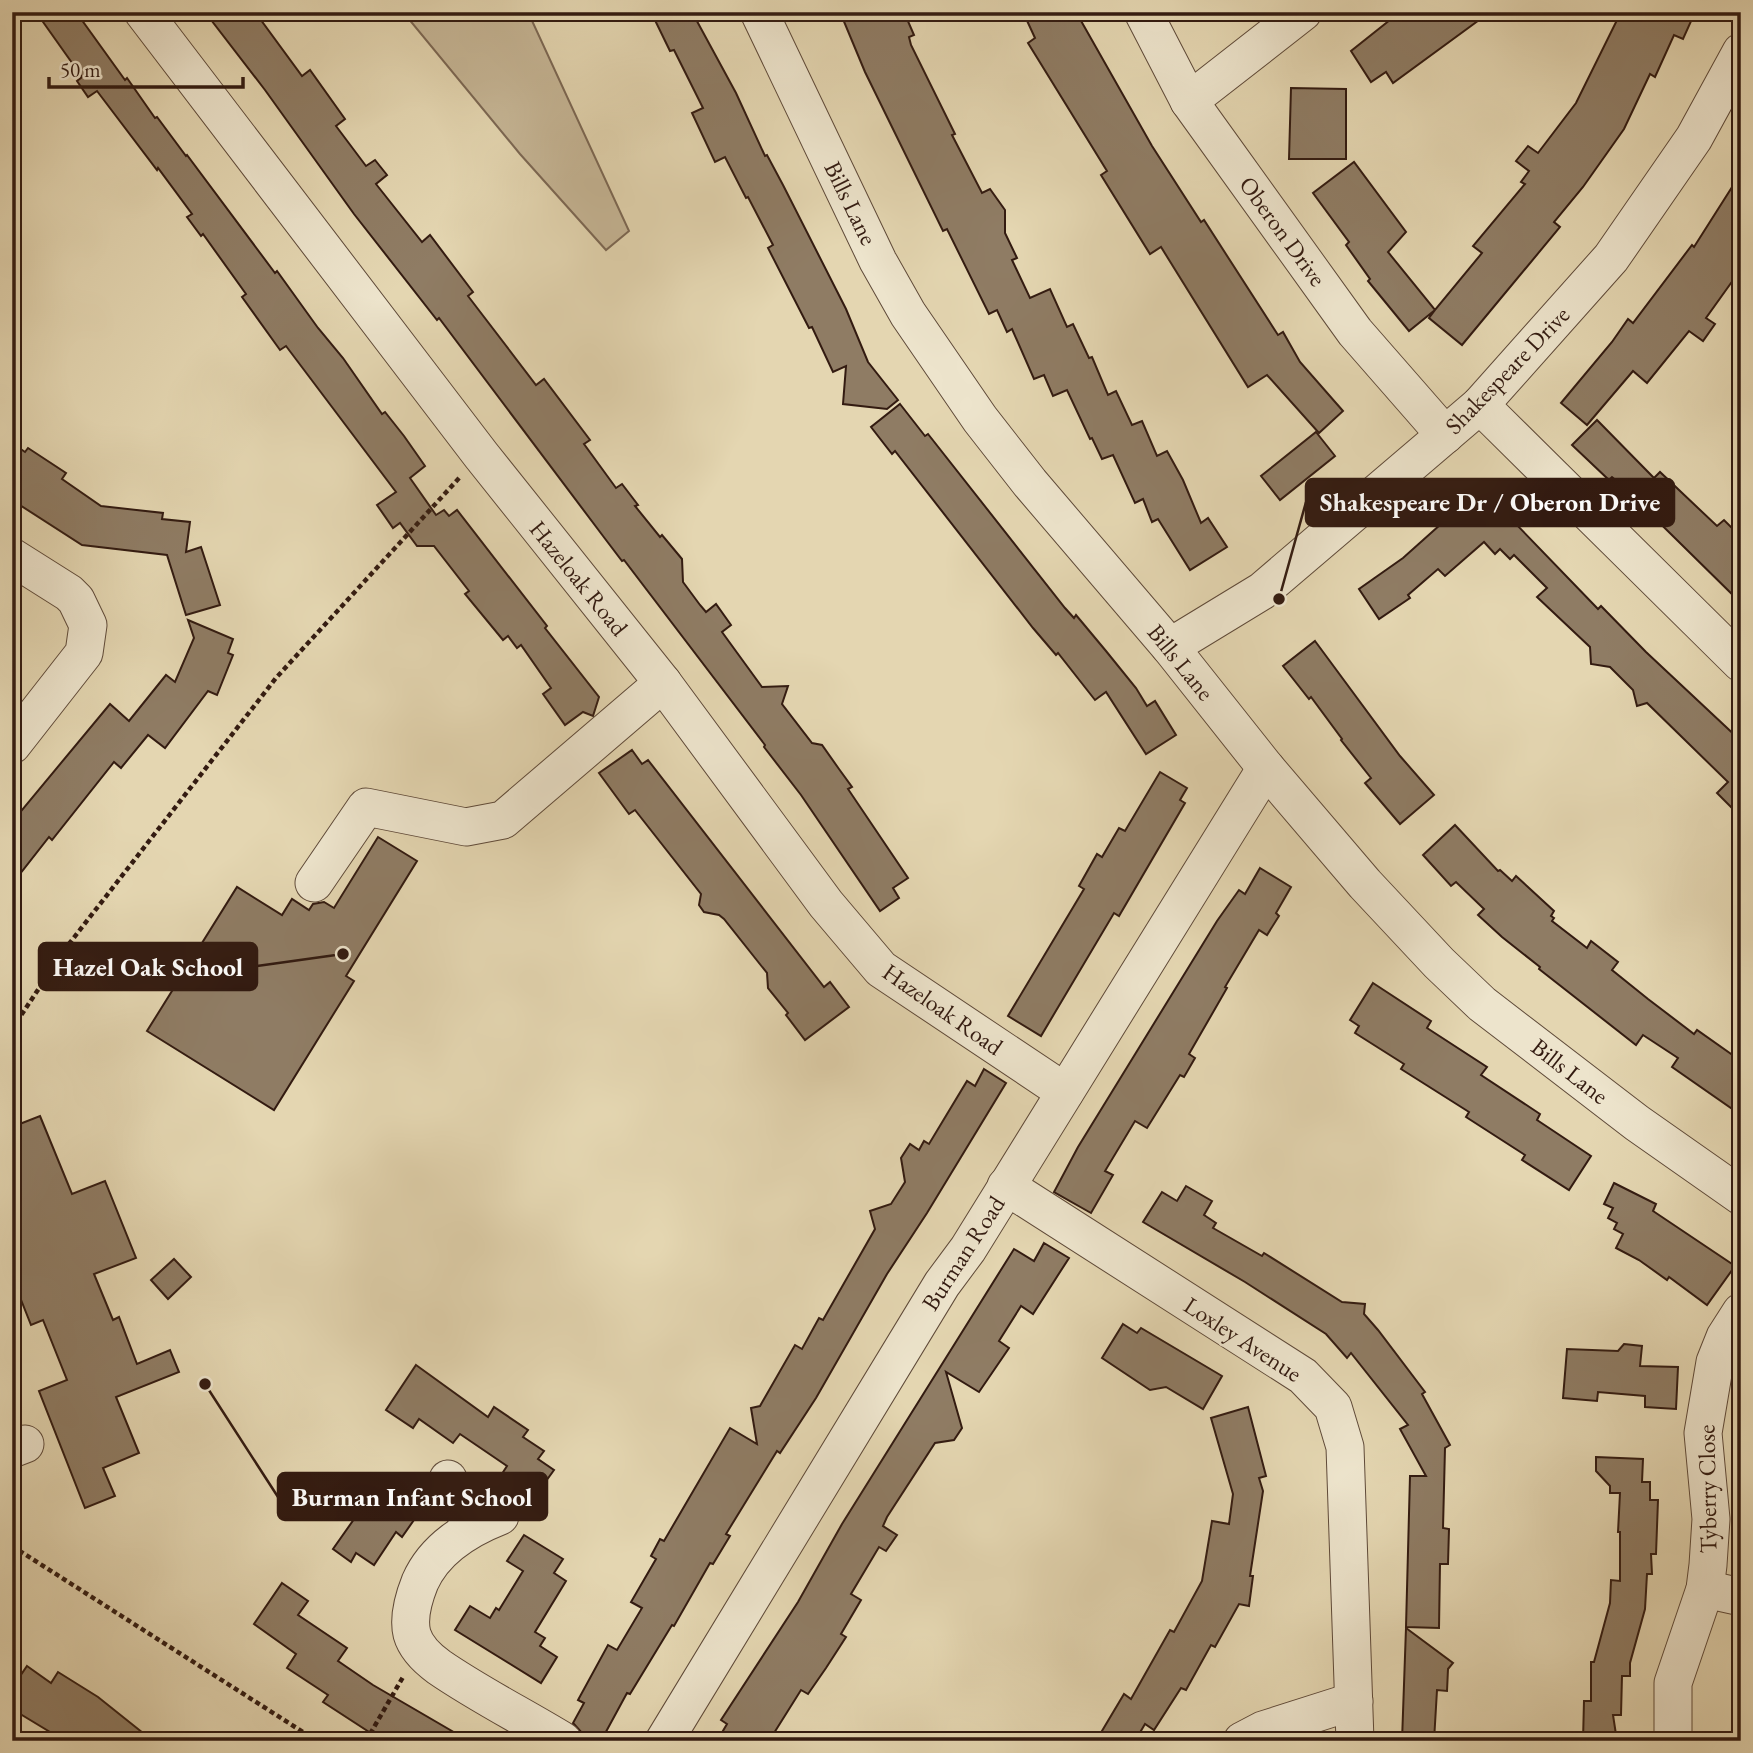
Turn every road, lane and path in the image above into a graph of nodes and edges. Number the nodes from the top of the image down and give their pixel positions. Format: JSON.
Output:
{"nodes":[{"id":1,"x":143,"y":12,"type":"edge"},
{"id":2,"x":759,"y":12,"type":"edge"},
{"id":3,"x":1143,"y":12,"type":"edge"},
{"id":4,"x":1303,"y":12,"type":"edge"},
{"id":5,"x":1741,"y":52,"type":"edge"},
{"id":6,"x":1189,"y":100,"type":"junction"},
{"id":7,"x":1480,"y":404,"type":"junction"},
{"id":8,"x":1445,"y":435,"type":"junction"},
{"id":9,"x":481,"y":455,"type":"junction"},
{"id":10,"x":12,"y":557,"type":"edge"},
{"id":11,"x":1170,"y":647,"type":"junction"},
{"id":12,"x":1741,"y":663,"type":"edge"},
{"id":13,"x":663,"y":683,"type":"junction"},
{"id":14,"x":12,"y":745,"type":"edge"},
{"id":15,"x":1266,"y":768,"type":"junction"},
{"id":16,"x":314,"y":883,"type":"dead end"},
{"id":17,"x":12,"y":1029,"type":"edge"},
{"id":18,"x":1065,"y":1092,"type":"junction"},
{"id":19,"x":1006,"y":1186,"type":"junction"},
{"id":20,"x":1741,"y":1196,"type":"edge"},
{"id":21,"x":1741,"y":1312,"type":"edge"},
{"id":22,"x":448,"y":1479,"type":"dead end"},
{"id":23,"x":12,"y":1546,"type":"edge"},
{"id":24,"x":1705,"y":1589,"type":"junction"},
{"id":25,"x":1741,"y":1597,"type":"edge"},
{"id":26,"x":420,"y":1649,"type":"junction"},
{"id":27,"x":1354,"y":1701,"type":"junction"},
{"id":28,"x":317,"y":1741,"type":"edge"},
{"id":29,"x":366,"y":1741,"type":"edge"},
{"id":30,"x":563,"y":1741,"type":"edge"},
{"id":31,"x":664,"y":1741,"type":"edge"},
{"id":32,"x":1242,"y":1741,"type":"edge"},
{"id":33,"x":1355,"y":1741,"type":"edge"},
{"id":34,"x":1674,"y":1741,"type":"edge"}],
"edges":[{"from":1,"to":9,"type":"street","name":"Hazeloak Road"},
{"from":2,"to":11,"type":"street","name":"Bills Lane"},
{"from":3,"to":6,"type":"street","name":"Oberon Drive"},
{"from":4,"to":6,"type":"street"},
{"from":5,"to":7,"type":"street","name":"Shakespeare Drive"},
{"from":6,"to":8,"type":"street","name":"Oberon Drive"},
{"from":7,"to":8,"type":"street","name":"Shakespeare Drive"},
{"from":7,"to":12,"type":"street"},
{"from":8,"to":11,"type":"street","name":"Shakespeare Drive"},
{"from":9,"to":13,"type":"street","name":"Hazeloak Road"},
{"from":9,"to":17,"type":"path"},
{"from":10,"to":14,"type":"street"},
{"from":11,"to":15,"type":"street","name":"Bills Lane"},
{"from":13,"to":16,"type":"street"},
{"from":13,"to":18,"type":"street","name":"Hazeloak Road"},
{"from":15,"to":18,"type":"street","name":"Burman Road"},
{"from":15,"to":20,"type":"street","name":"Bills Lane"},
{"from":18,"to":19,"type":"street","name":"Burman Road"},
{"from":19,"to":27,"type":"street","name":"Loxley Avenue"},
{"from":19,"to":31,"type":"street","name":"Burman Road"},
{"from":21,"to":24,"type":"street","name":"Tyberry Close"},
{"from":22,"to":26,"type":"street"},
{"from":23,"to":28,"type":"path"},
{"from":24,"to":25,"type":"street","name":"Tyberry Close"},
{"from":24,"to":34,"type":"street","name":"Tyberry Close"},
{"from":26,"to":29,"type":"path"},
{"from":26,"to":30,"type":"street"},
{"from":27,"to":32,"type":"street"},
{"from":27,"to":33,"type":"street","name":"Loxley Avenue"}]}
